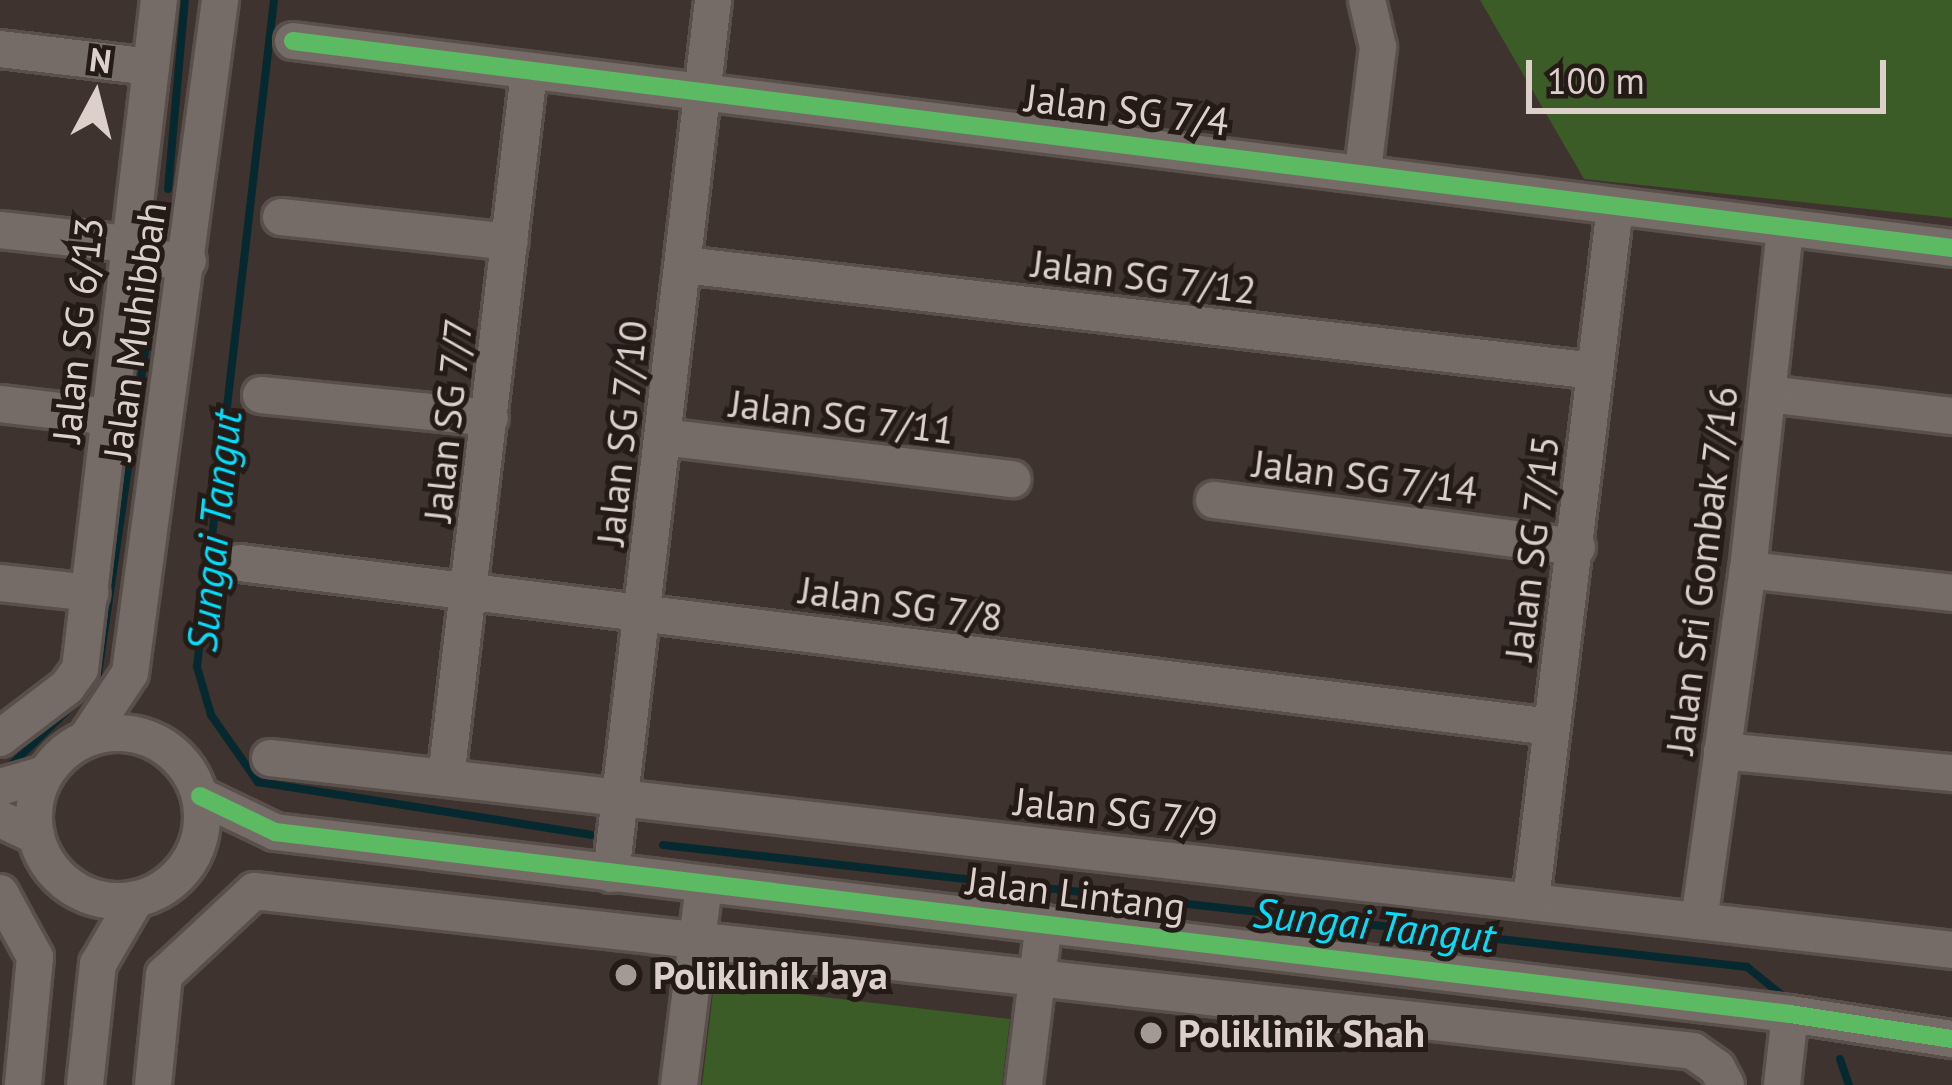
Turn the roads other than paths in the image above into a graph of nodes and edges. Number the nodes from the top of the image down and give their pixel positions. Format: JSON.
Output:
{"nodes":[{"id":1,"x":159,"y":0,"type":"edge"},
{"id":2,"x":220,"y":0,"type":"edge"},
{"id":3,"x":713,"y":0,"type":"edge"},
{"id":4,"x":1366,"y":0,"type":"edge"},
{"id":5,"x":293,"y":41,"type":"dead end"},
{"id":6,"x":0,"y":49,"type":"edge"},
{"id":7,"x":151,"y":67,"type":"junction"},
{"id":8,"x":530,"y":71,"type":"junction"},
{"id":9,"x":704,"y":92,"type":"junction"},
{"id":10,"x":1364,"y":171,"type":"junction"},
{"id":11,"x":1615,"y":207,"type":"junction"},
{"id":12,"x":281,"y":217,"type":"dead end"},
{"id":13,"x":1785,"y":229,"type":"junction"},
{"id":14,"x":0,"y":230,"type":"edge"},
{"id":15,"x":510,"y":242,"type":"junction"},
{"id":16,"x":129,"y":244,"type":"junction"},
{"id":17,"x":190,"y":246,"type":"junction"},
{"id":18,"x":1952,"y":248,"type":"edge"},
{"id":19,"x":684,"y":265,"type":"junction"},
{"id":20,"x":1595,"y":371,"type":"junction"},
{"id":21,"x":1768,"y":394,"type":"junction"},
{"id":22,"x":261,"y":395,"type":"dead end"},
{"id":23,"x":0,"y":404,"type":"edge"},
{"id":24,"x":1952,"y":416,"type":"edge"},
{"id":25,"x":111,"y":417,"type":"junction"},
{"id":26,"x":490,"y":418,"type":"junction"},
{"id":27,"x":663,"y":437,"type":"junction"},
{"id":28,"x":1012,"y":479,"type":"dead end"},
{"id":29,"x":1214,"y":500,"type":"dead end"},
{"id":30,"x":1577,"y":547,"type":"junction"},
{"id":31,"x":240,"y":563,"type":"dead end"},
{"id":32,"x":1748,"y":570,"type":"junction"},
{"id":33,"x":0,"y":583,"type":"edge"},
{"id":34,"x":470,"y":591,"type":"junction"},
{"id":35,"x":90,"y":593,"type":"junction"},
{"id":36,"x":1952,"y":593,"type":"edge"},
{"id":37,"x":645,"y":612,"type":"junction"},
{"id":38,"x":130,"y":673,"type":"junction"},
{"id":39,"x":1552,"y":727,"type":"junction"},
{"id":40,"x":0,"y":738,"type":"edge"},
{"id":41,"x":86,"y":739,"type":"junction"},
{"id":42,"x":160,"y":745,"type":"junction"},
{"id":43,"x":1722,"y":751,"type":"junction"},
{"id":44,"x":270,"y":758,"type":"dead end"},
{"id":45,"x":1952,"y":772,"type":"edge"},
{"id":46,"x":45,"y":774,"type":"junction"},
{"id":47,"x":446,"y":778,"type":"junction"},
{"id":48,"x":0,"y":787,"type":"edge"},
{"id":49,"x":620,"y":795,"type":"junction"},
{"id":50,"x":200,"y":796,"type":"junction"},
{"id":51,"x":0,"y":819,"type":"edge"},
{"id":52,"x":275,"y":832,"type":"junction"},
{"id":53,"x":36,"y":836,"type":"junction"},
{"id":54,"x":194,"y":853,"type":"junction"},
{"id":55,"x":611,"y":874,"type":"junction"},
{"id":56,"x":704,"y":885,"type":"junction"},
{"id":57,"x":74,"y":888,"type":"junction"},
{"id":58,"x":0,"y":893,"type":"edge"},
{"id":59,"x":136,"y":898,"type":"junction"},
{"id":60,"x":1531,"y":900,"type":"junction"},
{"id":61,"x":1699,"y":921,"type":"junction"},
{"id":62,"x":1044,"y":923,"type":"junction"},
{"id":63,"x":697,"y":940,"type":"junction"},
{"id":64,"x":1952,"y":950,"type":"edge"},
{"id":65,"x":98,"y":964,"type":"junction"},
{"id":66,"x":1037,"y":979,"type":"junction"},
{"id":67,"x":1790,"y":1014,"type":"junction"},
{"id":68,"x":1952,"y":1039,"type":"edge"},
{"id":69,"x":1719,"y":1074,"type":"edge"},
{"id":70,"x":22,"y":1085,"type":"edge"},
{"id":71,"x":85,"y":1085,"type":"edge"},
{"id":72,"x":153,"y":1085,"type":"edge"},
{"id":73,"x":679,"y":1085,"type":"edge"},
{"id":74,"x":1024,"y":1085,"type":"edge"},
{"id":75,"x":1782,"y":1085,"type":"edge"}],
"edges":[{"from":1,"to":7,"type":"street","name":"Jalan SG 6/13"},
{"from":2,"to":17,"type":"street","name":"Jalan Muhibbah"},
{"from":3,"to":9,"type":"street","name":"Jalan SG 7/10"},
{"from":4,"to":10,"type":"street"},
{"from":5,"to":8,"type":"street","name":"Jalan SG 7/4"},
{"from":6,"to":7,"type":"street"},
{"from":7,"to":16,"type":"street","name":"Jalan SG 6/13"},
{"from":8,"to":9,"type":"street","name":"Jalan SG 7/4"},
{"from":8,"to":15,"type":"street","name":"Jalan SG 7/7"},
{"from":9,"to":10,"type":"street","name":"Jalan SG 7/4"},
{"from":9,"to":19,"type":"street","name":"Jalan SG 7/10"},
{"from":10,"to":11,"type":"street","name":"Jalan SG 7/4"},
{"from":11,"to":13,"type":"street","name":"Jalan SG 7/4"},
{"from":11,"to":20,"type":"street","name":"Jalan SG 7/15"},
{"from":12,"to":15,"type":"street"},
{"from":13,"to":18,"type":"street","name":"Jalan SG 7/4"},
{"from":13,"to":21,"type":"street","name":"Jalan Sri Gombak 7/16"},
{"from":14,"to":16,"type":"street"},
{"from":15,"to":26,"type":"street","name":"Jalan SG 7/7"},
{"from":16,"to":17,"type":"street"},
{"from":16,"to":25,"type":"street","name":"Jalan SG 6/13"},
{"from":17,"to":38,"type":"street","name":"Jalan Muhibbah"},
{"from":19,"to":20,"type":"street","name":"Jalan SG 7/12"},
{"from":19,"to":27,"type":"street","name":"Jalan SG 7/10"},
{"from":20,"to":30,"type":"street","name":"Jalan SG 7/15"},
{"from":21,"to":24,"type":"street"},
{"from":21,"to":32,"type":"street","name":"Jalan Sri Gombak 7/16"},
{"from":22,"to":26,"type":"street"},
{"from":23,"to":25,"type":"street"},
{"from":25,"to":35,"type":"street","name":"Jalan SG 6/13"},
{"from":26,"to":34,"type":"street","name":"Jalan SG 7/7"},
{"from":27,"to":28,"type":"street","name":"Jalan SG 7/11"},
{"from":27,"to":37,"type":"street","name":"Jalan SG 7/10"},
{"from":29,"to":30,"type":"street","name":"Jalan SG 7/14"},
{"from":30,"to":39,"type":"street","name":"Jalan SG 7/15"},
{"from":31,"to":34,"type":"street","name":"Jalan SG 7/8"},
{"from":32,"to":36,"type":"street"},
{"from":32,"to":43,"type":"street","name":"Jalan Sri Gombak 7/16"},
{"from":33,"to":35,"type":"street"},
{"from":34,"to":37,"type":"street","name":"Jalan SG 7/8"},
{"from":34,"to":47,"type":"street","name":"Jalan SG 7/7"},
{"from":35,"to":40,"type":"street","name":"Jalan SG 6/13"},
{"from":37,"to":39,"type":"street","name":"Jalan SG 7/8"},
{"from":37,"to":49,"type":"street","name":"Jalan SG 7/10"},
{"from":38,"to":41,"type":"street","name":"Jalan Muhibbah"},
{"from":38,"to":42,"type":"street"},
{"from":39,"to":60,"type":"street","name":"Jalan SG 7/15"},
{"from":41,"to":42,"type":"street"},
{"from":41,"to":46,"type":"street"},
{"from":42,"to":50,"type":"street"},
{"from":43,"to":45,"type":"street"},
{"from":43,"to":61,"type":"street","name":"Jalan Sri Gombak 7/16"},
{"from":44,"to":47,"type":"street","name":"Jalan SG 7/9"},
{"from":46,"to":48,"type":"street"},
{"from":46,"to":53,"type":"street"},
{"from":47,"to":49,"type":"street","name":"Jalan SG 7/9"},
{"from":49,"to":55,"type":"street","name":"Jalan SG 7/10"},
{"from":49,"to":60,"type":"street","name":"Jalan SG 7/9"},
{"from":50,"to":52,"type":"street","name":"Jalan Lintang"},
{"from":50,"to":54,"type":"street"},
{"from":51,"to":53,"type":"street"},
{"from":52,"to":54,"type":"street","name":"Jalan Lintang"},
{"from":52,"to":55,"type":"street","name":"Jalan Lintang"},
{"from":53,"to":57,"type":"street"},
{"from":54,"to":59,"type":"street"},
{"from":55,"to":56,"type":"street","name":"Jalan Lintang"},
{"from":56,"to":62,"type":"street","name":"Jalan Lintang"},
{"from":56,"to":63,"type":"street"},
{"from":57,"to":59,"type":"street"},
{"from":57,"to":65,"type":"street"},
{"from":58,"to":70,"type":"street"},
{"from":59,"to":65,"type":"street"},
{"from":60,"to":61,"type":"street","name":"Jalan SG 7/9"},
{"from":61,"to":64,"type":"street","name":"Jalan SG 7/9"},
{"from":62,"to":66,"type":"street"},
{"from":62,"to":67,"type":"street","name":"Jalan Lintang"},
{"from":63,"to":66,"type":"street"},
{"from":63,"to":72,"type":"street"},
{"from":63,"to":73,"type":"street"},
{"from":65,"to":71,"type":"street"},
{"from":66,"to":69,"type":"street"},
{"from":66,"to":74,"type":"street"},
{"from":67,"to":68,"type":"street","name":"Jalan Lintang"},
{"from":67,"to":75,"type":"street"}]}
